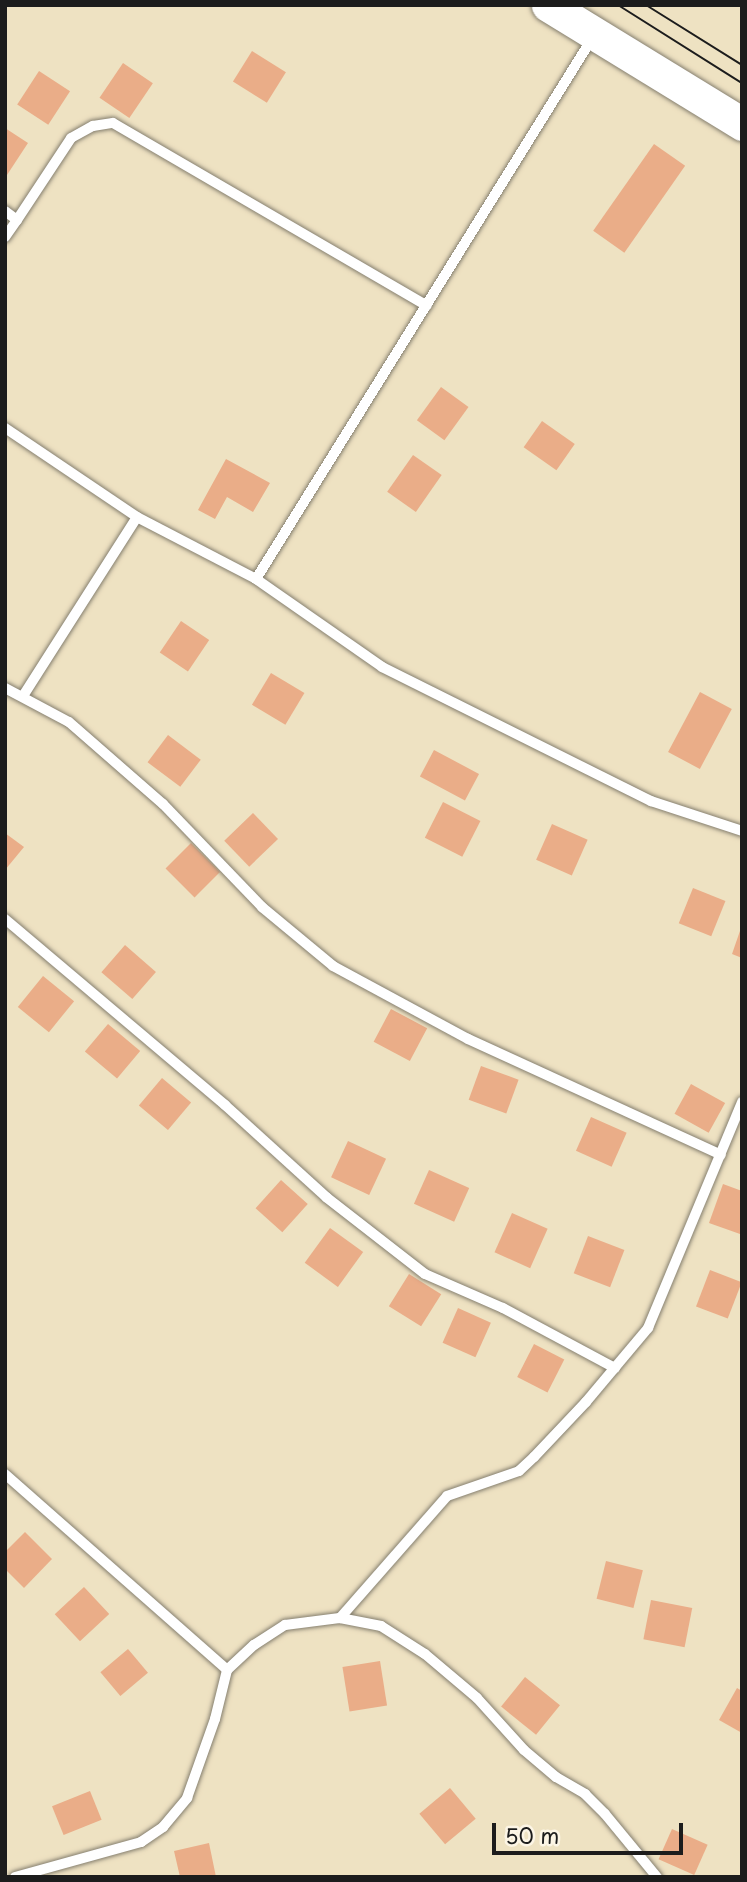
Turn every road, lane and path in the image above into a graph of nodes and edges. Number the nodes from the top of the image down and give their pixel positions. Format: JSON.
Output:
{"nodes":[{"id":1,"x":548,"y":5,"type":"edge"},
{"id":2,"x":595,"y":34,"type":"junction"},
{"id":3,"x":742,"y":124,"type":"edge"},
{"id":4,"x":5,"y":211,"type":"edge"},
{"id":5,"x":17,"y":220,"type":"junction"},
{"id":6,"x":5,"y":237,"type":"edge"},
{"id":7,"x":428,"y":306,"type":"junction"},
{"id":8,"x":5,"y":428,"type":"edge"},
{"id":9,"x":137,"y":517,"type":"junction"},
{"id":10,"x":256,"y":579,"type":"junction"},
{"id":11,"x":5,"y":688,"type":"edge"},
{"id":12,"x":23,"y":696,"type":"junction"},
{"id":13,"x":742,"y":831,"type":"edge"},
{"id":14,"x":5,"y":919,"type":"edge"},
{"id":15,"x":742,"y":1102,"type":"edge"},
{"id":16,"x":721,"y":1155,"type":"junction"},
{"id":17,"x":615,"y":1368,"type":"junction"},
{"id":18,"x":5,"y":1474,"type":"edge"},
{"id":19,"x":340,"y":1618,"type":"junction"},
{"id":20,"x":227,"y":1670,"type":"junction"},
{"id":21,"x":15,"y":1877,"type":"edge"},
{"id":22,"x":657,"y":1877,"type":"edge"}],
"edges":[{"from":1,"to":2,"type":"main road"},
{"from":2,"to":3,"type":"main road"},
{"from":2,"to":7,"type":"lane"},
{"from":4,"to":5,"type":"lane"},
{"from":5,"to":6,"type":"lane"},
{"from":5,"to":7,"type":"lane"},
{"from":7,"to":10,"type":"lane"},
{"from":8,"to":9,"type":"lane"},
{"from":9,"to":10,"type":"lane"},
{"from":9,"to":12,"type":"lane"},
{"from":10,"to":13,"type":"lane"},
{"from":11,"to":12,"type":"lane"},
{"from":12,"to":16,"type":"lane"},
{"from":14,"to":17,"type":"lane"},
{"from":15,"to":16,"type":"lane"},
{"from":16,"to":17,"type":"lane"},
{"from":17,"to":19,"type":"lane"},
{"from":18,"to":20,"type":"lane"},
{"from":19,"to":20,"type":"lane"},
{"from":19,"to":22,"type":"lane"},
{"from":20,"to":21,"type":"lane"}]}
